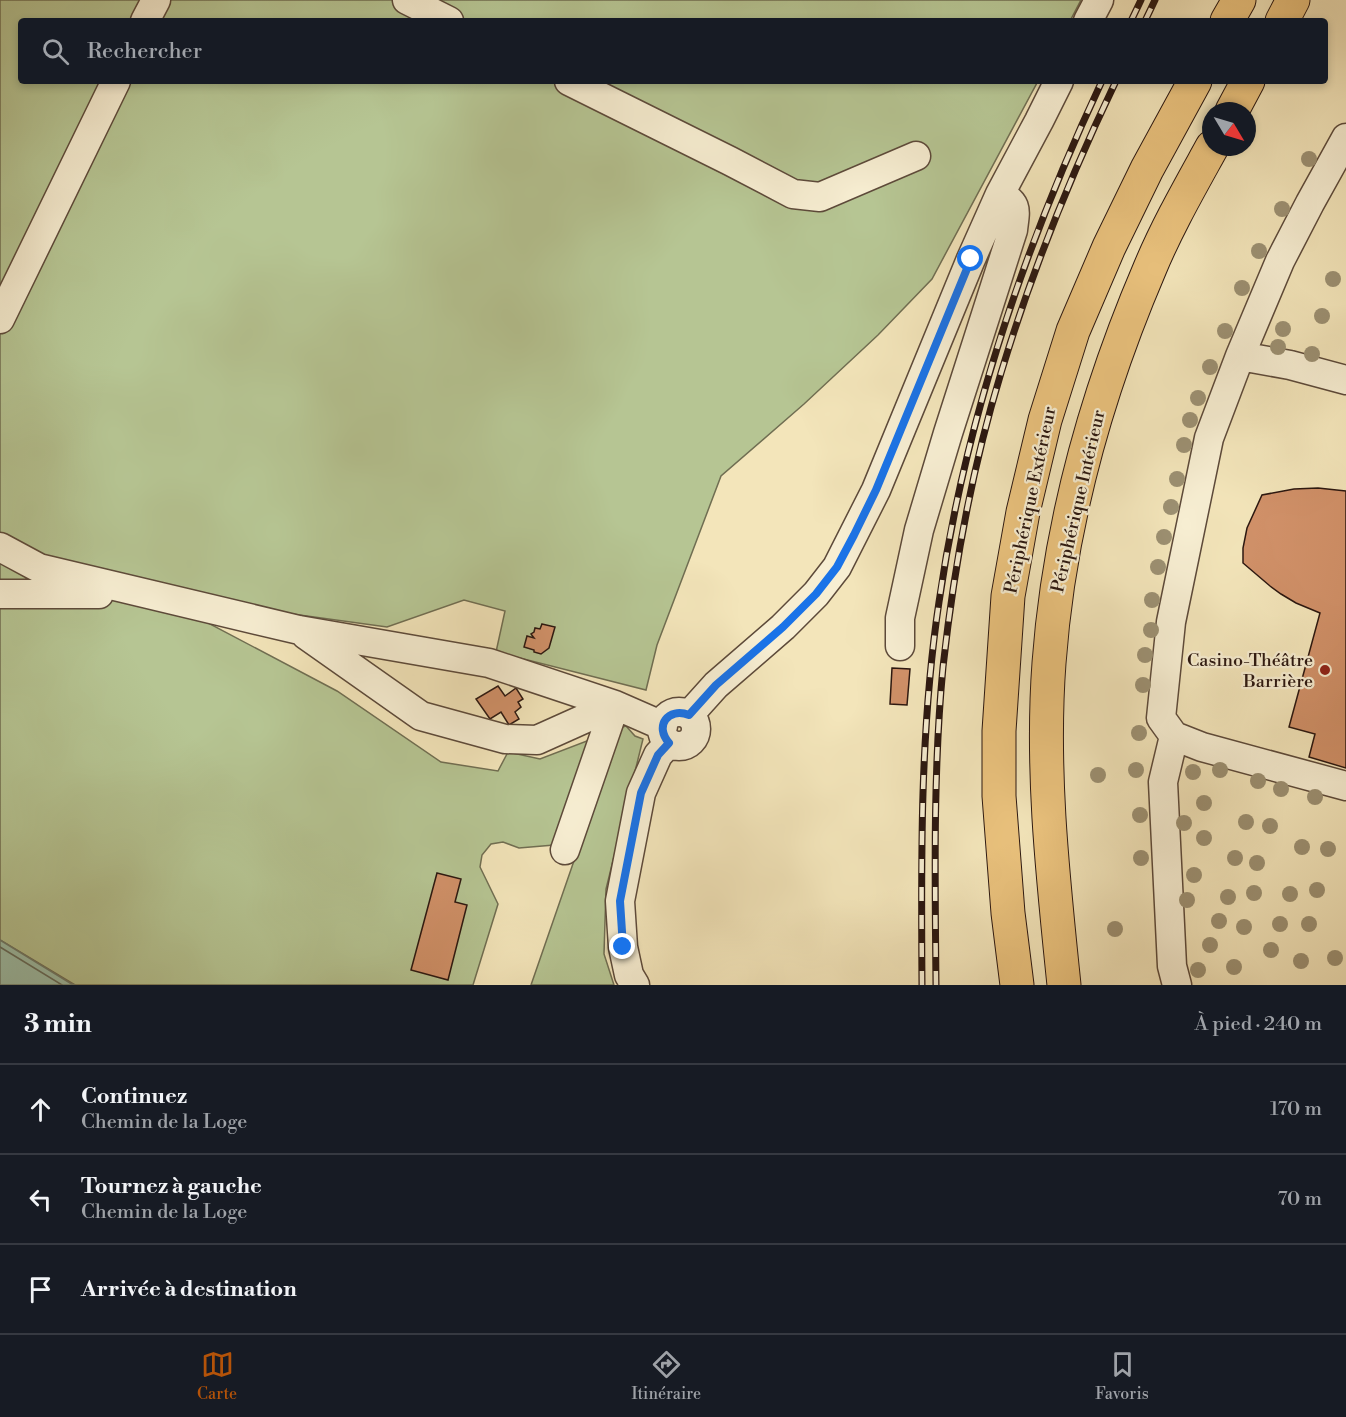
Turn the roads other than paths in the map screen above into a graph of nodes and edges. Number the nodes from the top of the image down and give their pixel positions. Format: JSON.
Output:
{"nodes":[{"id":1,"x":156,"y":0,"type":"edge"},
{"id":2,"x":407,"y":0,"type":"edge"},
{"id":3,"x":1099,"y":0,"type":"edge"},
{"id":4,"x":1239,"y":0,"type":"edge"},
{"id":5,"x":1293,"y":0,"type":"edge"},
{"id":6,"x":147,"y":18,"type":"edge"},
{"id":7,"x":443,"y":18,"type":"edge"},
{"id":8,"x":1090,"y":18,"type":"edge"},
{"id":9,"x":1229,"y":18,"type":"edge"},
{"id":10,"x":1284,"y":18,"type":"edge"},
{"id":11,"x":115,"y":84,"type":"edge"},
{"id":12,"x":575,"y":84,"type":"edge"},
{"id":13,"x":1058,"y":84,"type":"edge"},
{"id":14,"x":1193,"y":84,"type":"edge"},
{"id":15,"x":1246,"y":84,"type":"edge"},
{"id":16,"x":1237,"y":102,"type":"edge"},
{"id":17,"x":1346,"y":138,"type":"edge"},
{"id":18,"x":916,"y":156,"type":"dead end"},
{"id":19,"x":1207,"y":156,"type":"edge"},
{"id":20,"x":1000,"y":194,"type":"junction"},
{"id":21,"x":0,"y":319,"type":"edge"},
{"id":22,"x":1240,"y":356,"type":"junction"},
{"id":23,"x":1346,"y":380,"type":"edge"},
{"id":24,"x":0,"y":547,"type":"edge"},
{"id":25,"x":0,"y":594,"type":"edge"},
{"id":26,"x":153,"y":594,"type":"junction"},
{"id":27,"x":299,"y":630,"type":"junction"},
{"id":28,"x":900,"y":646,"type":"dead end"},
{"id":29,"x":615,"y":705,"type":"junction"},
{"id":30,"x":666,"y":734,"type":"junction"},
{"id":31,"x":1174,"y":736,"type":"junction"},
{"id":32,"x":1346,"y":786,"type":"edge"},
{"id":33,"x":565,"y":850,"type":"dead end"},
{"id":34,"x":635,"y":985,"type":"edge"},
{"id":35,"x":1017,"y":985,"type":"edge"},
{"id":36,"x":1064,"y":985,"type":"edge"},
{"id":37,"x":1177,"y":985,"type":"edge"}],
"edges":[{"from":1,"to":6,"type":"street"},
{"from":2,"to":7,"type":"street"},
{"from":3,"to":8,"type":"street"},
{"from":4,"to":9,"type":"highway"},
{"from":5,"to":10,"type":"highway"},
{"from":11,"to":21,"type":"street"},
{"from":12,"to":18,"type":"street"},
{"from":13,"to":20,"type":"street"},
{"from":14,"to":35,"type":"highway","name":"Périphérique Extérieur"},
{"from":15,"to":16,"type":"highway"},
{"from":17,"to":22,"type":"street"},
{"from":19,"to":36,"type":"highway","name":"Périphérique Intérieur"},
{"from":20,"to":28,"type":"street"},
{"from":20,"to":30,"type":"street"},
{"from":22,"to":23,"type":"street"},
{"from":22,"to":31,"type":"street"},
{"from":24,"to":26,"type":"street"},
{"from":25,"to":26,"type":"street"},
{"from":26,"to":27,"type":"street"},
{"from":27,"to":29,"type":"street"},
{"from":27,"to":29,"type":"street"},
{"from":29,"to":30,"type":"street"},
{"from":29,"to":33,"type":"street"},
{"from":30,"to":34,"type":"street"},
{"from":31,"to":32,"type":"street"},
{"from":31,"to":37,"type":"street"}]}
